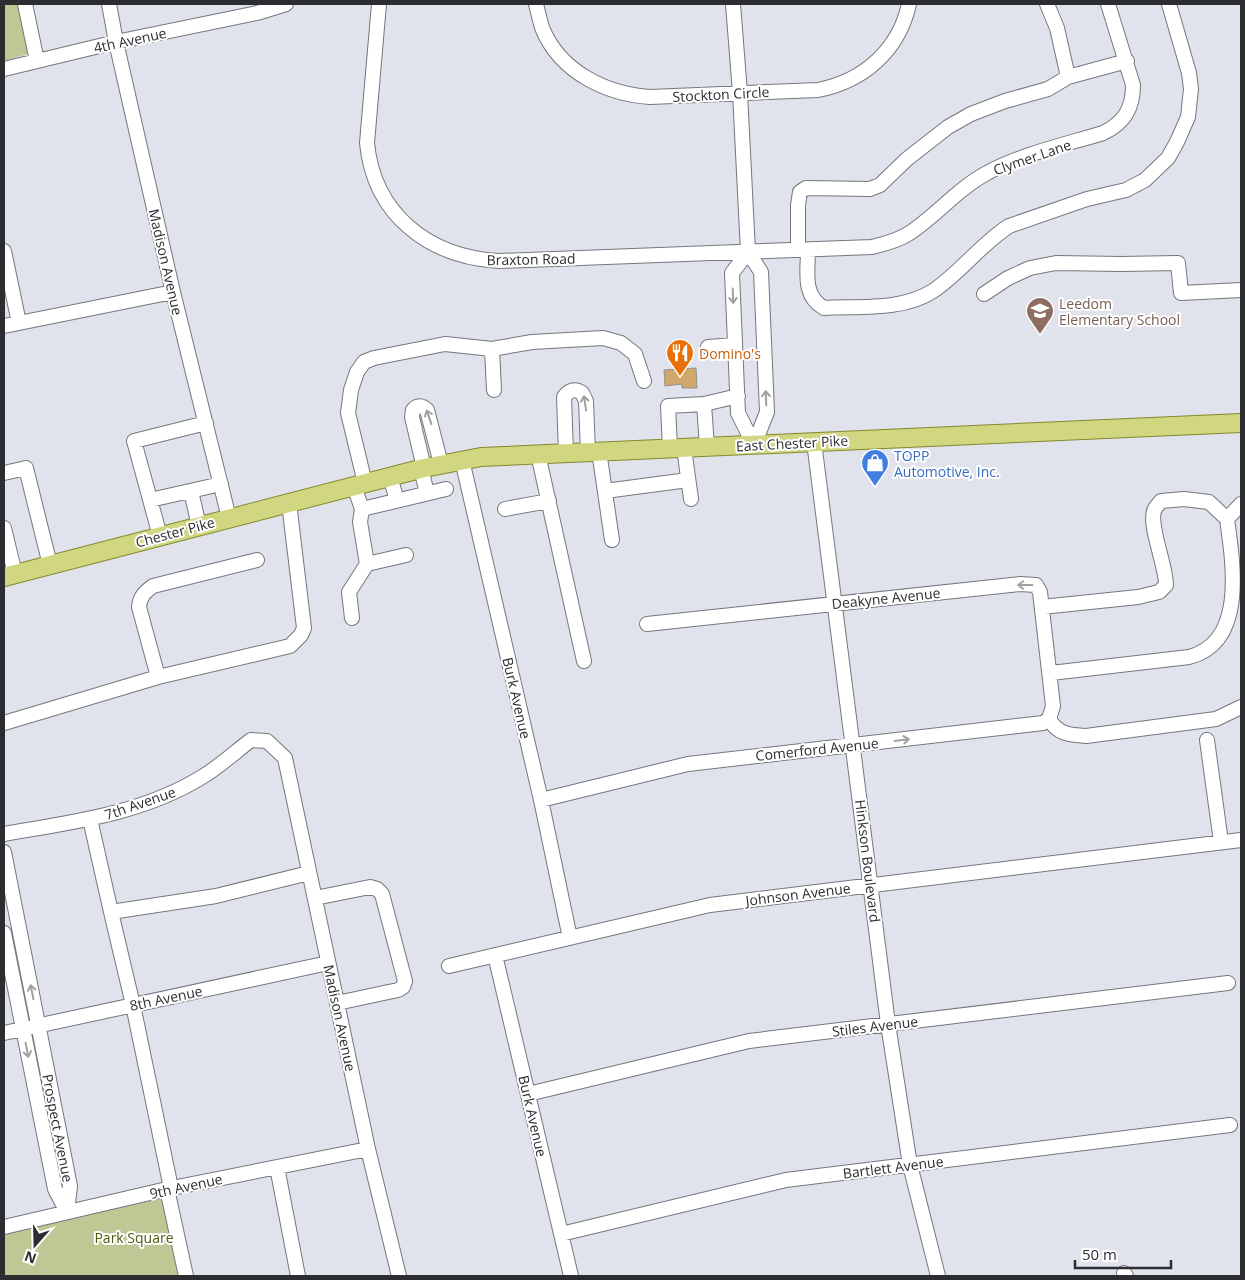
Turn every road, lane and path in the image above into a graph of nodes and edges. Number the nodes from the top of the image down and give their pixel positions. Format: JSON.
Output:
{"nodes":[{"id":1,"x":26,"y":4,"type":"edge"},
{"id":2,"x":110,"y":4,"type":"edge"},
{"id":3,"x":286,"y":4,"type":"edge"},
{"id":4,"x":379,"y":4,"type":"edge"},
{"id":5,"x":536,"y":4,"type":"edge"},
{"id":6,"x":733,"y":4,"type":"edge"},
{"id":7,"x":909,"y":4,"type":"edge"},
{"id":8,"x":1047,"y":4,"type":"edge"},
{"id":9,"x":1108,"y":4,"type":"edge"},
{"id":10,"x":1169,"y":4,"type":"edge"},
{"id":11,"x":116,"y":42,"type":"junction"},
{"id":12,"x":1127,"y":61,"type":"junction"},
{"id":13,"x":36,"y":62,"type":"junction"},
{"id":14,"x":4,"y":69,"type":"edge"},
{"id":15,"x":1068,"y":77,"type":"junction"},
{"id":16,"x":740,"y":93,"type":"junction"},
{"id":17,"x":803,"y":250,"type":"junction"},
{"id":18,"x":4,"y":251,"type":"edge"},
{"id":19,"x":748,"y":252,"type":"junction"},
{"id":20,"x":1241,"y":290,"type":"edge"},
{"id":21,"x":173,"y":292,"type":"junction"},
{"id":22,"x":984,"y":294,"type":"dead end"},
{"id":23,"x":19,"y":323,"type":"junction"},
{"id":24,"x":4,"y":326,"type":"edge"},
{"id":25,"x":735,"y":345,"type":"junction"},
{"id":26,"x":708,"y":347,"type":"dead end"},
{"id":27,"x":492,"y":349,"type":"junction"},
{"id":28,"x":644,"y":381,"type":"dead end"},
{"id":29,"x":494,"y":390,"type":"dead end"},
{"id":30,"x":738,"y":396,"type":"junction"},
{"id":31,"x":704,"y":404,"type":"junction"},
{"id":32,"x":206,"y":424,"type":"junction"},
{"id":33,"x":1241,"y":424,"type":"edge"},
{"id":34,"x":814,"y":442,"type":"junction"},
{"id":35,"x":754,"y":445,"type":"junction"},
{"id":36,"x":706,"y":447,"type":"junction"},
{"id":37,"x":677,"y":448,"type":"junction"},
{"id":38,"x":594,"y":452,"type":"junction"},
{"id":39,"x":566,"y":453,"type":"junction"},
{"id":40,"x":538,"y":454,"type":"junction"},
{"id":41,"x":462,"y":460,"type":"junction"},
{"id":42,"x":429,"y":467,"type":"junction"},
{"id":43,"x":4,"y":473,"type":"edge"},
{"id":44,"x":390,"y":476,"type":"junction"},
{"id":45,"x":688,"y":480,"type":"junction"},
{"id":46,"x":221,"y":484,"type":"junction"},
{"id":47,"x":355,"y":486,"type":"junction"},
{"id":48,"x":446,"y":489,"type":"dead end"},
{"id":49,"x":191,"y":491,"type":"junction"},
{"id":50,"x":605,"y":491,"type":"junction"},
{"id":51,"x":427,"y":493,"type":"junction"},
{"id":52,"x":691,"y":499,"type":"dead end"},
{"id":53,"x":150,"y":500,"type":"junction"},
{"id":54,"x":397,"y":500,"type":"junction"},
{"id":55,"x":549,"y":501,"type":"junction"},
{"id":56,"x":289,"y":503,"type":"junction"},
{"id":57,"x":1241,"y":504,"type":"edge"},
{"id":58,"x":362,"y":509,"type":"junction"},
{"id":59,"x":505,"y":509,"type":"dead end"},
{"id":60,"x":229,"y":518,"type":"junction"},
{"id":61,"x":1227,"y":519,"type":"junction"},
{"id":62,"x":199,"y":526,"type":"junction"},
{"id":63,"x":4,"y":528,"type":"edge"},
{"id":64,"x":160,"y":536,"type":"junction"},
{"id":65,"x":612,"y":540,"type":"dead end"},
{"id":66,"x":406,"y":555,"type":"dead end"},
{"id":67,"x":257,"y":560,"type":"dead end"},
{"id":68,"x":368,"y":564,"type":"junction"},
{"id":69,"x":50,"y":565,"type":"junction"},
{"id":70,"x":9,"y":575,"type":"edge"},
{"id":71,"x":834,"y":604,"type":"junction"},
{"id":72,"x":1042,"y":607,"type":"junction"},
{"id":73,"x":352,"y":618,"type":"dead end"},
{"id":74,"x":647,"y":624,"type":"dead end"},
{"id":75,"x":584,"y":661,"type":"dead end"},
{"id":76,"x":1051,"y":673,"type":"junction"},
{"id":77,"x":158,"y":678,"type":"junction"},
{"id":78,"x":1241,"y":707,"type":"edge"},
{"id":79,"x":1049,"y":720,"type":"junction"},
{"id":80,"x":4,"y":723,"type":"edge"},
{"id":81,"x":1207,"y":740,"type":"dead end"},
{"id":82,"x":853,"y":746,"type":"junction"},
{"id":83,"x":285,"y":758,"type":"joint"},
{"id":84,"x":541,"y":800,"type":"junction"},
{"id":85,"x":90,"y":819,"type":"junction"},
{"id":86,"x":4,"y":834,"type":"edge"},
{"id":87,"x":1241,"y":840,"type":"edge"},
{"id":88,"x":1221,"y":842,"type":"junction"},
{"id":89,"x":4,"y":852,"type":"edge"},
{"id":90,"x":310,"y":873,"type":"junction"},
{"id":91,"x":872,"y":885,"type":"junction"},
{"id":92,"x":315,"y":898,"type":"junction"},
{"id":93,"x":111,"y":912,"type":"junction"},
{"id":94,"x":4,"y":933,"type":"edge"},
{"id":95,"x":570,"y":938,"type":"junction"},
{"id":96,"x":495,"y":955,"type":"junction"},
{"id":97,"x":328,"y":963,"type":"junction"},
{"id":98,"x":449,"y":966,"type":"dead end"},
{"id":99,"x":1228,"y":983,"type":"dead end"},
{"id":100,"x":337,"y":1002,"type":"junction"},
{"id":101,"x":133,"y":1005,"type":"junction"},
{"id":102,"x":888,"y":1024,"type":"junction"},
{"id":103,"x":38,"y":1026,"type":"junction"},
{"id":104,"x":23,"y":1029,"type":"junction"},
{"id":105,"x":4,"y":1033,"type":"edge"},
{"id":106,"x":528,"y":1094,"type":"junction"},
{"id":107,"x":1230,"y":1125,"type":"dead end"},
{"id":108,"x":368,"y":1149,"type":"junction"},
{"id":109,"x":910,"y":1165,"type":"junction"},
{"id":110,"x":277,"y":1167,"type":"junction"},
{"id":111,"x":169,"y":1189,"type":"junction"},
{"id":112,"x":67,"y":1212,"type":"junction"},
{"id":113,"x":4,"y":1227,"type":"edge"},
{"id":114,"x":561,"y":1234,"type":"junction"},
{"id":115,"x":186,"y":1276,"type":"edge"},
{"id":116,"x":298,"y":1276,"type":"edge"},
{"id":117,"x":399,"y":1276,"type":"edge"},
{"id":118,"x":571,"y":1276,"type":"edge"},
{"id":119,"x":938,"y":1276,"type":"edge"}],
"edges":[{"from":1,"to":13,"type":"street"},
{"from":2,"to":11,"type":"street","name":"Madison Avenue"},
{"from":3,"to":11,"type":"street","name":"4th Avenue"},
{"from":4,"to":19,"type":"street","name":"Braxton Road"},
{"from":5,"to":16,"type":"street","name":"Stockton Circle"},
{"from":6,"to":16,"type":"street"},
{"from":7,"to":16,"type":"street","name":"Stockton Circle"},
{"from":8,"to":15,"type":"street"},
{"from":9,"to":12,"type":"street","name":"Clymer Lane"},
{"from":10,"to":17,"type":"street"},
{"from":11,"to":13,"type":"street","name":"4th Avenue"},
{"from":11,"to":21,"type":"street","name":"Madison Avenue"},
{"from":12,"to":15,"type":"street"},
{"from":12,"to":17,"type":"street","name":"Clymer Lane"},
{"from":13,"to":14,"type":"street","name":"4th Avenue"},
{"from":15,"to":17,"type":"street"},
{"from":16,"to":19,"type":"street"},
{"from":17,"to":19,"type":"street","name":"Clymer Lane"},
{"from":18,"to":23,"type":"street"},
{"from":19,"to":25,"type":"street","one_way":true},
{"from":35,"to":19,"type":"street","one_way":true},
{"from":20,"to":22,"type":"street"},
{"from":21,"to":23,"type":"street"},
{"from":21,"to":32,"type":"street","name":"Madison Avenue"},
{"from":23,"to":24,"type":"street"},
{"from":25,"to":26,"type":"street"},
{"from":25,"to":30,"type":"street"},
{"from":27,"to":28,"type":"street"},
{"from":27,"to":29,"type":"street"},
{"from":27,"to":47,"type":"street"},
{"from":30,"to":31,"type":"street"},
{"from":30,"to":35,"type":"street"},
{"from":31,"to":36,"type":"street"},
{"from":31,"to":37,"type":"street"},
{"from":32,"to":46,"type":"street","name":"Madison Avenue"},
{"from":32,"to":53,"type":"street"},
{"from":33,"to":34,"type":"main road","name":"East Chester Pike"},
{"from":34,"to":35,"type":"main road","name":"East Chester Pike"},
{"from":34,"to":71,"type":"street","name":"Hinkson Boulevard"},
{"from":35,"to":36,"type":"main road","name":"East Chester Pike"},
{"from":36,"to":37,"type":"main road","name":"East Chester Pike"},
{"from":37,"to":38,"type":"main road","name":"East Chester Pike"},
{"from":37,"to":45,"type":"street"},
{"from":38,"to":39,"type":"main road","name":"East Chester Pike"},
{"from":38,"to":39,"type":"street","one_way":true},
{"from":38,"to":50,"type":"street"},
{"from":39,"to":40,"type":"main road","name":"East Chester Pike"},
{"from":40,"to":41,"type":"main road","name":"East Chester Pike"},
{"from":40,"to":55,"type":"street"},
{"from":41,"to":42,"type":"main road","name":"East Chester Pike"},
{"from":41,"to":84,"type":"street","name":"Burk Avenue"},
{"from":42,"to":44,"type":"main road","name":"East Chester Pike"},
{"from":42,"to":51,"type":"street"},
{"from":43,"to":69,"type":"street"},
{"from":44,"to":47,"type":"main road","name":"East Chester Pike"},
{"from":44,"to":54,"type":"street"},
{"from":45,"to":50,"type":"street"},
{"from":45,"to":52,"type":"street"},
{"from":46,"to":49,"type":"street"},
{"from":46,"to":60,"type":"street","name":"Madison Avenue"},
{"from":47,"to":56,"type":"main road","name":"Chester Pike"},
{"from":47,"to":58,"type":"street"},
{"from":48,"to":51,"type":"street"},
{"from":49,"to":53,"type":"street"},
{"from":49,"to":62,"type":"street"},
{"from":50,"to":65,"type":"street"},
{"from":51,"to":54,"type":"street"},
{"from":53,"to":64,"type":"street"},
{"from":54,"to":58,"type":"street"},
{"from":55,"to":59,"type":"street"},
{"from":55,"to":75,"type":"street"},
{"from":56,"to":60,"type":"main road","name":"Chester Pike"},
{"from":56,"to":77,"type":"street"},
{"from":57,"to":61,"type":"street"},
{"from":58,"to":68,"type":"street"},
{"from":60,"to":62,"type":"main road","name":"Chester Pike"},
{"from":61,"to":72,"type":"street"},
{"from":61,"to":76,"type":"street"},
{"from":62,"to":64,"type":"main road","name":"Chester Pike"},
{"from":63,"to":70,"type":"street"},
{"from":64,"to":69,"type":"main road","name":"Chester Pike"},
{"from":66,"to":68,"type":"street"},
{"from":67,"to":77,"type":"street"},
{"from":68,"to":73,"type":"street"},
{"from":69,"to":70,"type":"main road","name":"Chester Pike"},
{"from":72,"to":71,"type":"street","name":"Deakyne Avenue","one_way":true},
{"from":71,"to":74,"type":"street","name":"Deakyne Avenue"},
{"from":71,"to":82,"type":"street","name":"Hinkson Boulevard"},
{"from":72,"to":76,"type":"street","name":"Deakyne Avenue"},
{"from":76,"to":79,"type":"street"},
{"from":77,"to":80,"type":"street"},
{"from":78,"to":79,"type":"street"},
{"from":82,"to":79,"type":"street","name":"Comerford Avenue","one_way":true},
{"from":81,"to":88,"type":"street"},
{"from":82,"to":84,"type":"street","name":"Comerford Avenue"},
{"from":82,"to":91,"type":"street","name":"Hinkson Boulevard"},
{"from":83,"to":85,"type":"street","name":"7th Avenue"},
{"from":83,"to":90,"type":"street","name":"Madison Avenue"},
{"from":84,"to":95,"type":"street","name":"Burk Avenue"},
{"from":85,"to":86,"type":"street","name":"7th Avenue"},
{"from":85,"to":93,"type":"street"},
{"from":87,"to":88,"type":"street","name":"Johnson Avenue"},
{"from":88,"to":91,"type":"street","name":"Johnson Avenue"},
{"from":103,"to":89,"type":"street","name":"Prospect Avenue","one_way":true},
{"from":90,"to":92,"type":"street","name":"Madison Avenue"},
{"from":90,"to":93,"type":"street"},
{"from":91,"to":95,"type":"street","name":"Johnson Avenue"},
{"from":91,"to":102,"type":"street","name":"Hinkson Boulevard"},
{"from":92,"to":97,"type":"street","name":"Madison Avenue"},
{"from":92,"to":100,"type":"street"},
{"from":93,"to":101,"type":"street"},
{"from":94,"to":104,"type":"street","name":"Prospect Avenue"},
{"from":95,"to":96,"type":"street","name":"Johnson Avenue"},
{"from":96,"to":98,"type":"street","name":"Johnson Avenue"},
{"from":96,"to":106,"type":"street","name":"Burk Avenue"},
{"from":97,"to":100,"type":"street","name":"Madison Avenue"},
{"from":97,"to":101,"type":"street","name":"8th Avenue"},
{"from":99,"to":102,"type":"street","name":"Stiles Avenue"},
{"from":100,"to":108,"type":"street","name":"Madison Avenue"},
{"from":101,"to":103,"type":"street","name":"8th Avenue"},
{"from":101,"to":111,"type":"street"},
{"from":102,"to":106,"type":"street","name":"Stiles Avenue"},
{"from":102,"to":109,"type":"street","name":"Hinkson Boulevard"},
{"from":103,"to":104,"type":"street","name":"8th Avenue"},
{"from":103,"to":112,"type":"street","name":"Prospect Avenue"},
{"from":104,"to":105,"type":"street","name":"8th Avenue"},
{"from":104,"to":112,"type":"street","name":"Prospect Avenue","one_way":true},
{"from":106,"to":114,"type":"street","name":"Burk Avenue"},
{"from":107,"to":109,"type":"street","name":"Bartlett Avenue"},
{"from":108,"to":110,"type":"street","name":"9th Avenue"},
{"from":108,"to":117,"type":"street","name":"Madison Avenue"},
{"from":109,"to":114,"type":"street","name":"Bartlett Avenue"},
{"from":109,"to":119,"type":"street","name":"Hinkson Boulevard"},
{"from":110,"to":111,"type":"street","name":"9th Avenue"},
{"from":110,"to":116,"type":"street"},
{"from":111,"to":112,"type":"street","name":"9th Avenue"},
{"from":111,"to":115,"type":"street"},
{"from":112,"to":113,"type":"street","name":"9th Avenue"},
{"from":114,"to":118,"type":"street","name":"Burk Avenue"}]}
